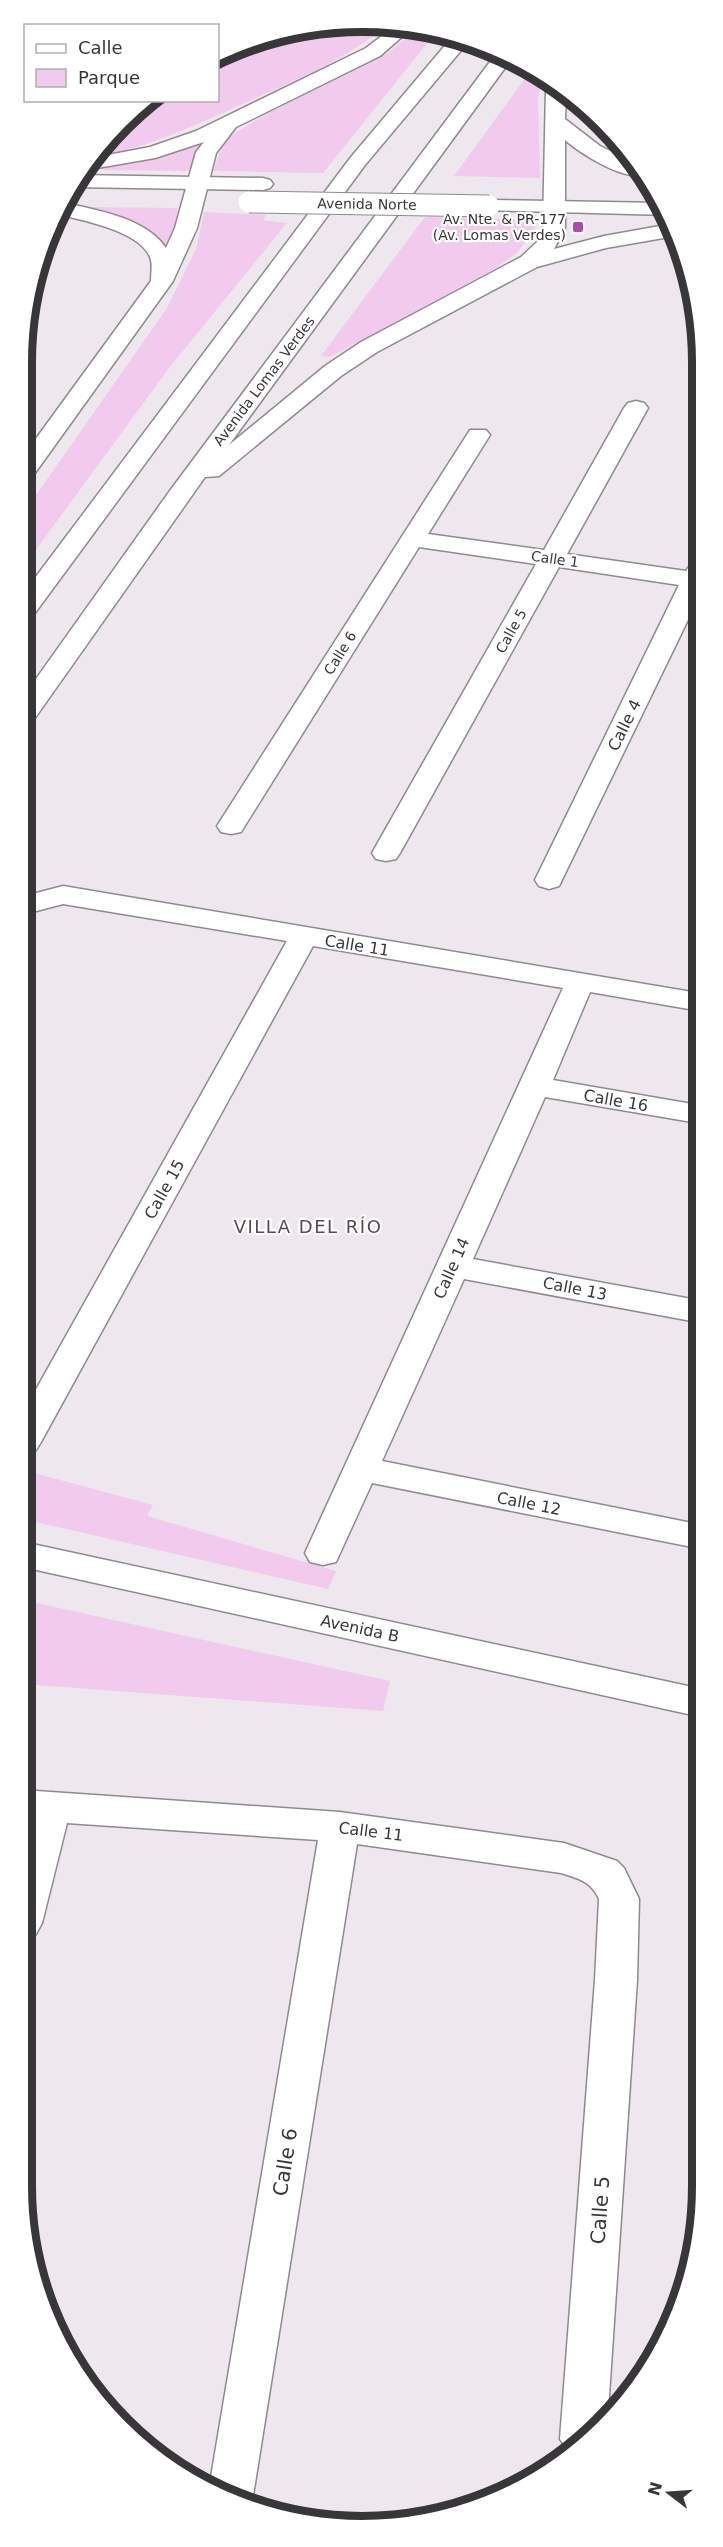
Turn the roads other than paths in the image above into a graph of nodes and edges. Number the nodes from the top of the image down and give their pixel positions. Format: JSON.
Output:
{"nodes":[{"id":1,"x":396,"y":33,"type":"edge"},
{"id":2,"x":456,"y":45,"type":"edge"},
{"id":3,"x":500,"y":63,"type":"edge"},
{"id":4,"x":556,"y":95,"type":"edge"},
{"id":5,"x":555,"y":120,"type":"junction"},
{"id":6,"x":227,"y":125,"type":"junction"},
{"id":7,"x":98,"y":163,"type":"edge"},
{"id":8,"x":627,"y":166,"type":"edge"},
{"id":9,"x":85,"y":182,"type":"edge"},
{"id":10,"x":193,"y":192,"type":"junction"},
{"id":11,"x":645,"y":193,"type":"edge"},
{"id":12,"x":75,"y":198,"type":"edge"},
{"id":13,"x":495,"y":198,"type":"junction"},
{"id":14,"x":554,"y":199,"type":"junction"},
{"id":15,"x":653,"y":208,"type":"edge"},
{"id":16,"x":69,"y":211,"type":"edge"},
{"id":17,"x":664,"y":232,"type":"edge"},
{"id":18,"x":529,"y":262,"type":"junction"},
{"id":19,"x":162,"y":281,"type":"junction"},
{"id":20,"x":636,"y":408,"type":"dead end"},
{"id":21,"x":478,"y":435,"type":"dead end"},
{"id":22,"x":32,"y":461,"type":"edge"},
{"id":23,"x":178,"y":496,"type":"junction"},
{"id":24,"x":412,"y":539,"type":"junction"},
{"id":25,"x":552,"y":559,"type":"junction"},
{"id":26,"x":692,"y":575,"type":"edge"},
{"id":27,"x":692,"y":586,"type":"edge"},
{"id":28,"x":32,"y":600,"type":"edge"},
{"id":29,"x":32,"y":703,"type":"edge"},
{"id":30,"x":231,"y":826,"type":"dead end"},
{"id":31,"x":386,"y":853,"type":"dead end"},
{"id":32,"x":549,"y":880,"type":"dead end"},
{"id":33,"x":32,"y":903,"type":"edge"},
{"id":34,"x":304,"y":936,"type":"junction"},
{"id":35,"x":580,"y":982,"type":"junction"},
{"id":36,"x":689,"y":1000,"type":"dead end"},
{"id":37,"x":535,"y":1086,"type":"junction"},
{"id":38,"x":692,"y":1113,"type":"edge"},
{"id":39,"x":452,"y":1266,"type":"junction"},
{"id":40,"x":692,"y":1310,"type":"edge"},
{"id":41,"x":32,"y":1428,"type":"edge"},
{"id":42,"x":361,"y":1469,"type":"junction"},
{"id":43,"x":692,"y":1535,"type":"edge"},
{"id":44,"x":322,"y":1553,"type":"dead end"},
{"id":45,"x":32,"y":1556,"type":"edge"},
{"id":46,"x":692,"y":1701,"type":"edge"},
{"id":47,"x":36,"y":1805,"type":"edge"},
{"id":48,"x":340,"y":1827,"type":"junction"},
{"id":49,"x":32,"y":1839,"type":"edge"},
{"id":50,"x":616,"y":1980,"type":"joint"},
{"id":51,"x":585,"y":2429,"type":"edge"},
{"id":52,"x":232,"y":2489,"type":"edge"}],
"edges":[{"from":1,"to":6,"type":"main road"},
{"from":2,"to":28,"type":"main road"},
{"from":3,"to":23,"type":"main road","name":"Avenida Lomas Verdes"},
{"from":4,"to":5,"type":"main road"},
{"from":5,"to":8,"type":"main road"},
{"from":5,"to":14,"type":"main road"},
{"from":6,"to":7,"type":"main road"},
{"from":6,"to":10,"type":"main road"},
{"from":9,"to":10,"type":"main road","name":"Avenida Norte"},
{"from":10,"to":12,"type":"main road","name":"Avenida Norte"},
{"from":10,"to":13,"type":"main road","name":"Avenida Norte"},
{"from":10,"to":13,"type":"main road","name":"Avenida Norte","bridge":true},
{"from":10,"to":19,"type":"main road"},
{"from":11,"to":14,"type":"main road","name":"Avenida Norte"},
{"from":13,"to":14,"type":"main road","name":"Avenida Norte"},
{"from":14,"to":15,"type":"main road","name":"Avenida Norte"},
{"from":14,"to":18,"type":"main road"},
{"from":16,"to":19,"type":"main road"},
{"from":17,"to":18,"type":"main road"},
{"from":18,"to":23,"type":"main road"},
{"from":19,"to":22,"type":"main road"},
{"from":20,"to":25,"type":"main road","name":"Calle 5"},
{"from":21,"to":24,"type":"main road","name":"Calle 6"},
{"from":23,"to":29,"type":"main road","name":"Avenida Lomas Verdes"},
{"from":24,"to":25,"type":"main road","name":"Calle 1"},
{"from":24,"to":30,"type":"main road","name":"Calle 6"},
{"from":25,"to":26,"type":"main road","name":"Calle 1"},
{"from":25,"to":31,"type":"main road","name":"Calle 5"},
{"from":27,"to":32,"type":"main road","name":"Calle 4"},
{"from":33,"to":34,"type":"main road","name":"Calle 11"},
{"from":34,"to":35,"type":"main road","name":"Calle 11"},
{"from":34,"to":41,"type":"main road","name":"Calle 15"},
{"from":35,"to":36,"type":"main road","name":"Calle 11"},
{"from":35,"to":37,"type":"main road","name":"Calle 14"},
{"from":37,"to":38,"type":"main road","name":"Calle 16"},
{"from":37,"to":39,"type":"main road","name":"Calle 14"},
{"from":39,"to":40,"type":"main road","name":"Calle 13"},
{"from":39,"to":42,"type":"main road","name":"Calle 14"},
{"from":42,"to":43,"type":"main road","name":"Calle 12"},
{"from":42,"to":44,"type":"main road","name":"Calle 14"},
{"from":45,"to":46,"type":"main road","name":"Avenida B"},
{"from":47,"to":48,"type":"main road","name":"Calle 11"},
{"from":47,"to":49,"type":"main road"},
{"from":48,"to":50,"type":"main road","name":"Calle 11"},
{"from":48,"to":52,"type":"main road","name":"Calle 6"},
{"from":50,"to":51,"type":"main road","name":"Calle 5"}]}
